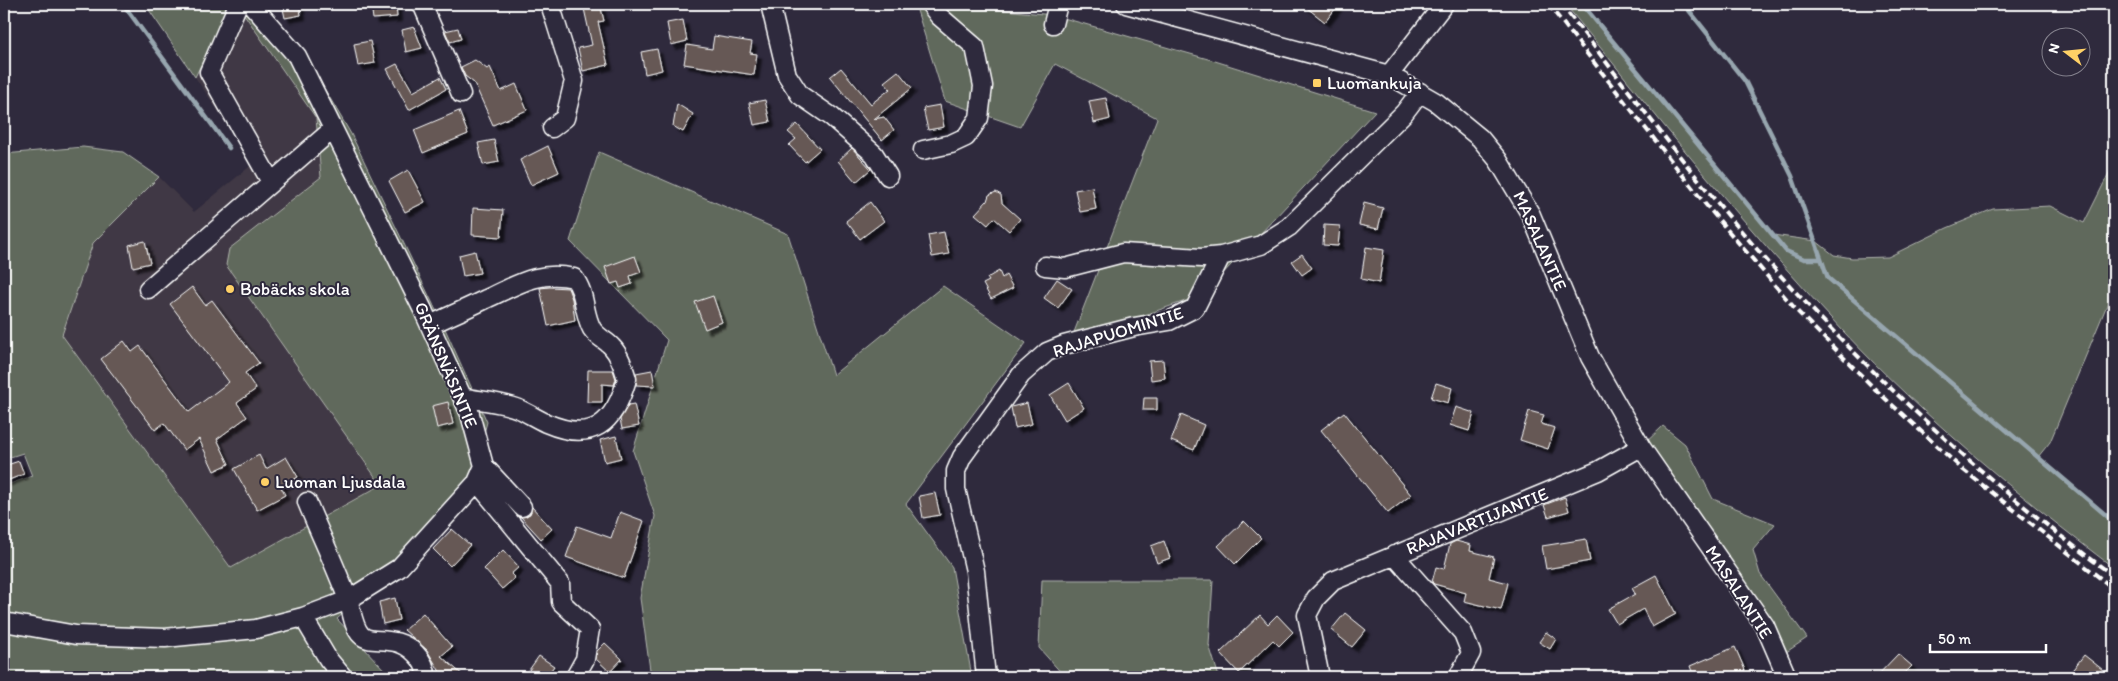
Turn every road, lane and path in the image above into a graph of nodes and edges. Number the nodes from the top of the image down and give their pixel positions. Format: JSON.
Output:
{"nodes":[{"id":1,"x":238,"y":4,"type":"edge"},
{"id":2,"x":251,"y":4,"type":"edge"},
{"id":3,"x":422,"y":4,"type":"edge"},
{"id":4,"x":550,"y":4,"type":"edge"},
{"id":5,"x":770,"y":4,"type":"edge"},
{"id":6,"x":930,"y":4,"type":"edge"},
{"id":7,"x":1126,"y":4,"type":"edge"},
{"id":8,"x":1444,"y":4,"type":"edge"},
{"id":9,"x":1389,"y":75,"type":"junction"},
{"id":10,"x":1420,"y":92,"type":"junction"},
{"id":11,"x":461,"y":94,"type":"dead end"},
{"id":12,"x":552,"y":128,"type":"dead end"},
{"id":13,"x":332,"y":130,"type":"junction"},
{"id":14,"x":923,"y":150,"type":"dead end"},
{"id":15,"x":888,"y":176,"type":"dead end"},
{"id":16,"x":271,"y":182,"type":"junction"},
{"id":17,"x":1221,"y":256,"type":"junction"},
{"id":18,"x":1045,"y":266,"type":"dead end"},
{"id":19,"x":148,"y":289,"type":"dead end"},
{"id":20,"x":430,"y":325,"type":"junction"},
{"id":21,"x":462,"y":397,"type":"junction"},
{"id":22,"x":1641,"y":447,"type":"junction"},
{"id":23,"x":480,"y":474,"type":"junction"},
{"id":24,"x":307,"y":502,"type":"dead end"},
{"id":25,"x":522,"y":507,"type":"dead end"},
{"id":26,"x":1394,"y":555,"type":"junction"},
{"id":27,"x":348,"y":600,"type":"junction"},
{"id":28,"x":303,"y":617,"type":"junction"},
{"id":29,"x":4,"y":622,"type":"edge"},
{"id":30,"x":343,"y":677,"type":"edge"},
{"id":31,"x":426,"y":677,"type":"edge"},
{"id":32,"x":575,"y":677,"type":"edge"},
{"id":33,"x":986,"y":677,"type":"edge"},
{"id":34,"x":1320,"y":677,"type":"edge"},
{"id":35,"x":1458,"y":677,"type":"edge"},
{"id":36,"x":1787,"y":677,"type":"edge"}],
"edges":[{"from":1,"to":16,"type":"street"},
{"from":2,"to":13,"type":"street","name":"GRÄNSNÄSINTIE"},
{"from":3,"to":11,"type":"street"},
{"from":4,"to":12,"type":"street"},
{"from":5,"to":15,"type":"street"},
{"from":6,"to":14,"type":"street"},
{"from":7,"to":9,"type":"street","name":"MASALANTIE"},
{"from":8,"to":9,"type":"street"},
{"from":9,"to":10,"type":"street","name":"MASALANTIE"},
{"from":10,"to":17,"type":"street"},
{"from":10,"to":22,"type":"street","name":"MASALANTIE"},
{"from":13,"to":16,"type":"street"},
{"from":13,"to":20,"type":"street","name":"GRÄNSNÄSINTIE"},
{"from":16,"to":19,"type":"street"},
{"from":17,"to":18,"type":"street"},
{"from":17,"to":33,"type":"street","name":"RAJAPUOMINTIE"},
{"from":20,"to":21,"type":"street","name":"GRÄNSNÄSINTIE"},
{"from":20,"to":21,"type":"street"},
{"from":21,"to":23,"type":"street","name":"GRÄNSNÄSINTIE"},
{"from":22,"to":26,"type":"street","name":"RAJAVARTIJANTIE"},
{"from":22,"to":36,"type":"street","name":"MASALANTIE"},
{"from":23,"to":25,"type":"street"},
{"from":23,"to":27,"type":"street"},
{"from":23,"to":32,"type":"street"},
{"from":24,"to":27,"type":"street"},
{"from":26,"to":34,"type":"street","name":"RAJAVARTIJANTIE"},
{"from":26,"to":35,"type":"street"},
{"from":27,"to":28,"type":"street"},
{"from":27,"to":31,"type":"street"},
{"from":28,"to":29,"type":"street"},
{"from":28,"to":30,"type":"street"}]}
